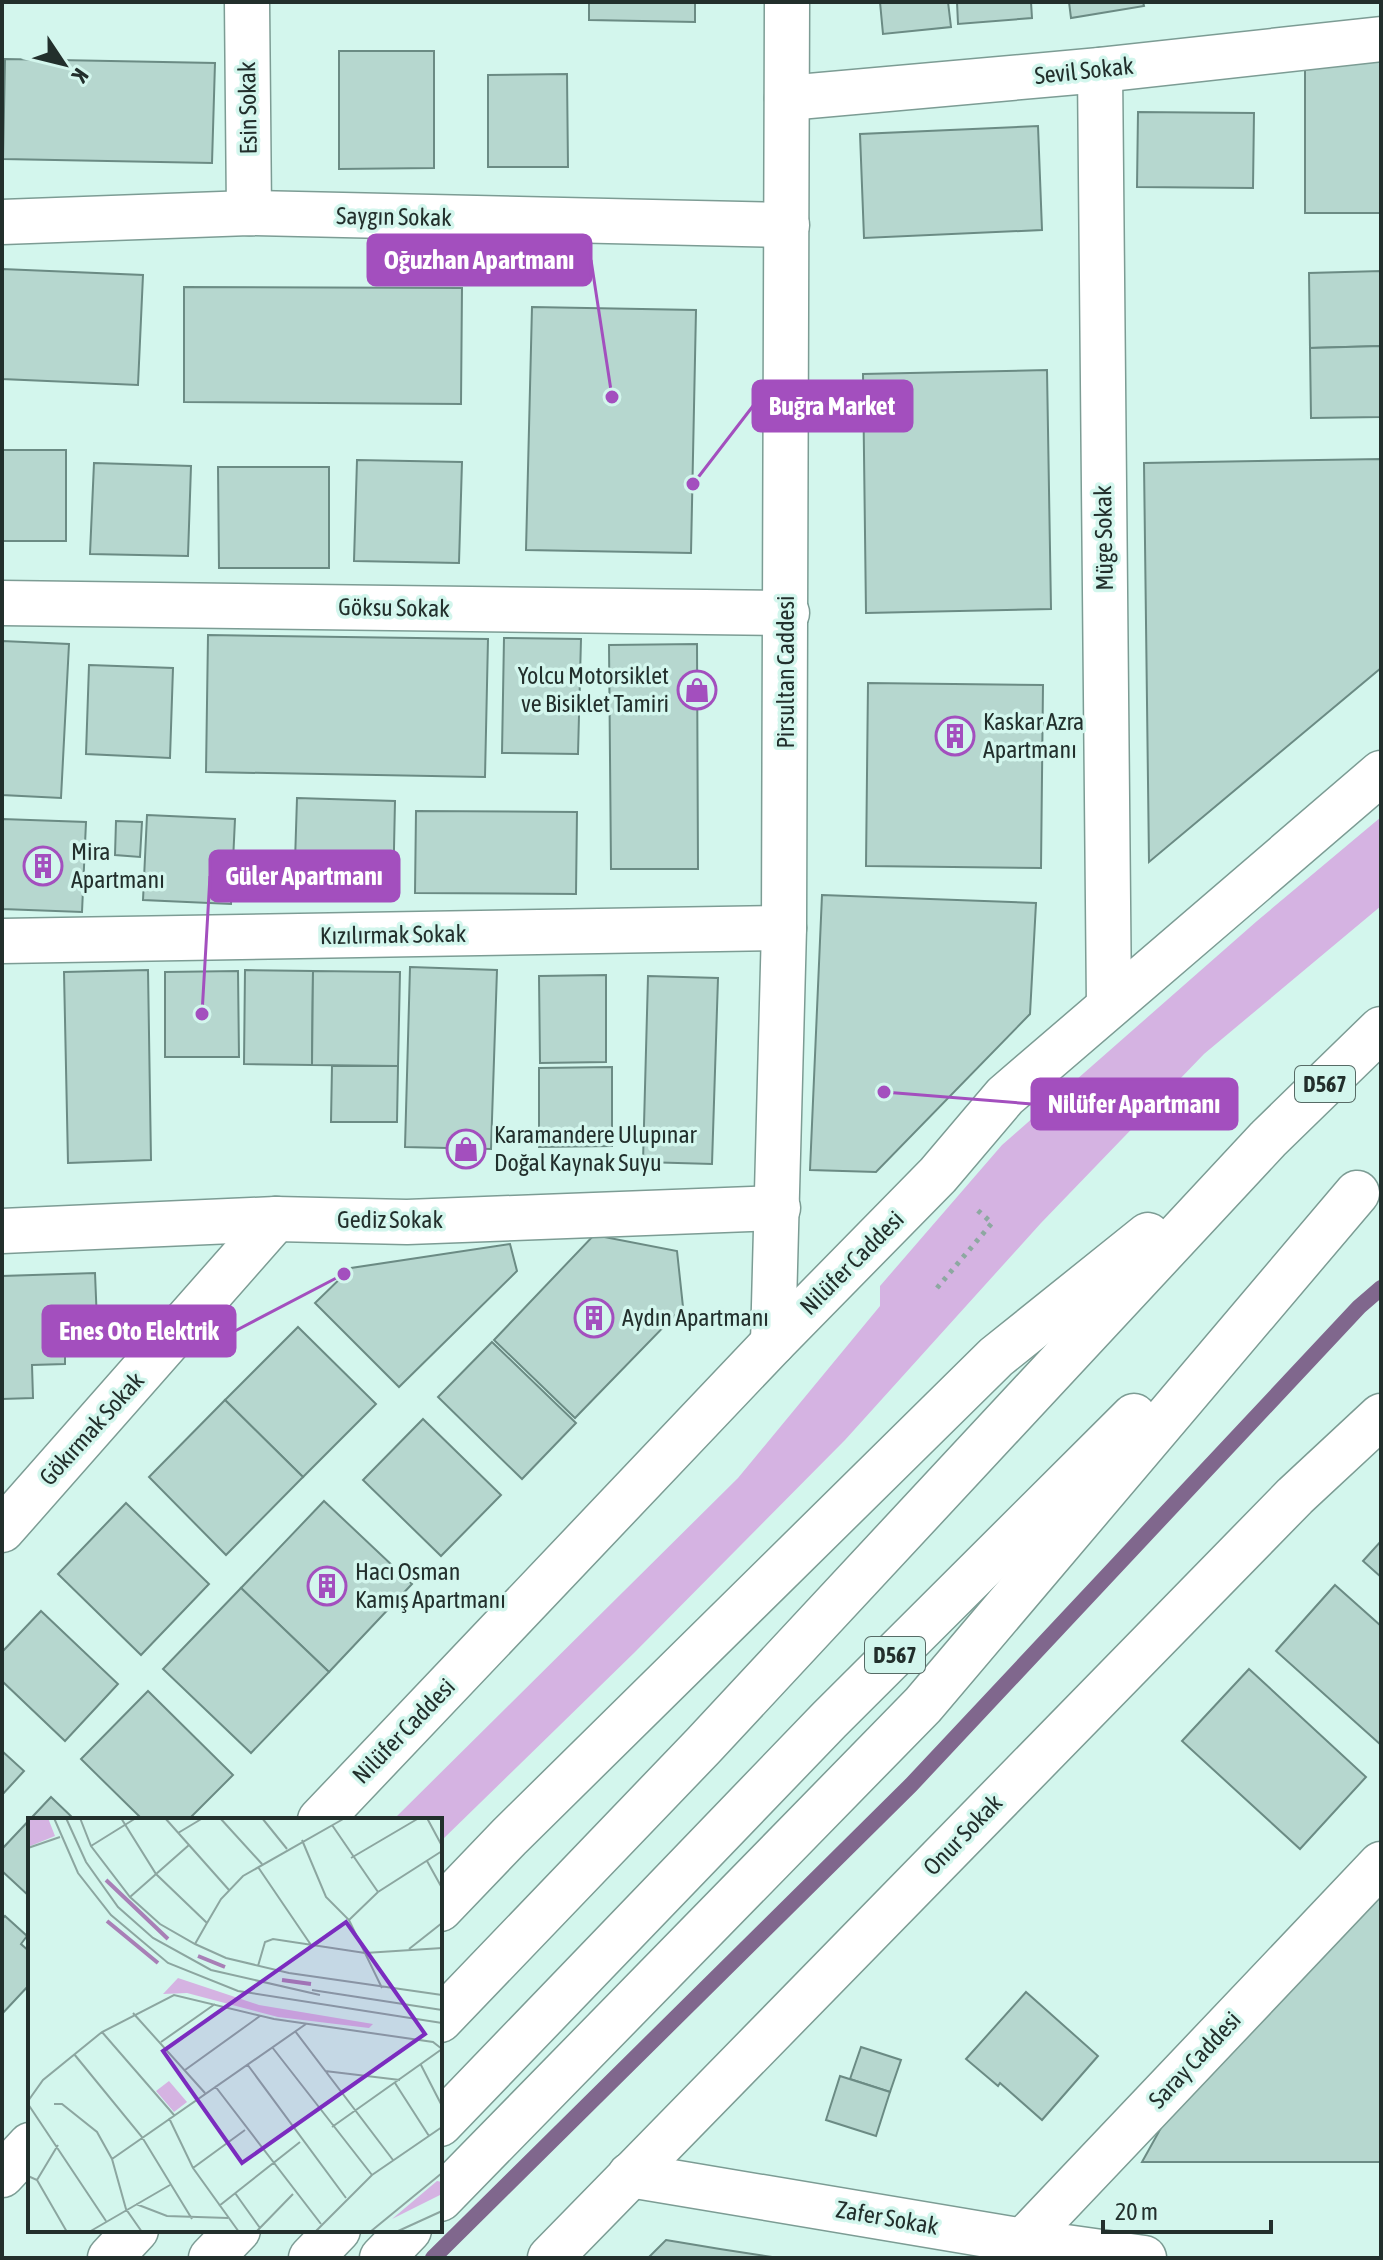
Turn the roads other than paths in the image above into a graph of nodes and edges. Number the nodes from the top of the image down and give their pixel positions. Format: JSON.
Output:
{"nodes":[{"id":1,"x":247,"y":2,"type":"edge"},
{"id":2,"x":787,"y":2,"type":"edge"},
{"id":3,"x":1381,"y":39,"type":"edge"},
{"id":4,"x":1100,"y":70,"type":"junction"},
{"id":5,"x":787,"y":98,"type":"junction"},
{"id":6,"x":249,"y":213,"type":"junction"},
{"id":7,"x":2,"y":222,"type":"edge"},
{"id":8,"x":787,"y":225,"type":"junction"},
{"id":9,"x":2,"y":603,"type":"edge"},
{"id":10,"x":787,"y":613,"type":"junction"},
{"id":11,"x":1381,"y":773,"type":"edge"},
{"id":12,"x":784,"y":928,"type":"junction"},
{"id":13,"x":2,"y":941,"type":"edge"},
{"id":14,"x":1109,"y":1006,"type":"junction"},
{"id":15,"x":1381,"y":1029,"type":"edge"},
{"id":16,"x":1268,"y":1139,"type":"junction"},
{"id":17,"x":1369,"y":1183,"type":"edge"},
{"id":18,"x":778,"y":1208,"type":"junction"},
{"id":19,"x":276,"y":1219,"type":"junction"},
{"id":20,"x":2,"y":1231,"type":"edge"},
{"id":21,"x":773,"y":1343,"type":"junction"},
{"id":22,"x":1381,"y":1416,"type":"edge"},
{"id":23,"x":2,"y":1530,"type":"edge"},
{"id":24,"x":322,"y":1818,"type":"edge"},
{"id":25,"x":1381,"y":1864,"type":"edge"},
{"id":26,"x":442,"y":1907,"type":"edge"},
{"id":27,"x":442,"y":2018,"type":"edge"},
{"id":28,"x":442,"y":2122,"type":"edge"},
{"id":29,"x":28,"y":2147,"type":"edge"},
{"id":30,"x":2,"y":2175,"type":"edge"},
{"id":31,"x":630,"y":2175,"type":"junction"},
{"id":32,"x":442,"y":2197,"type":"edge"},
{"id":33,"x":134,"y":2232,"type":"edge"},
{"id":34,"x":236,"y":2232,"type":"edge"},
{"id":35,"x":336,"y":2232,"type":"edge"},
{"id":36,"x":407,"y":2232,"type":"edge"},
{"id":37,"x":1018,"y":2250,"type":"edge"},
{"id":38,"x":110,"y":2258,"type":"edge"},
{"id":39,"x":211,"y":2258,"type":"edge"},
{"id":40,"x":311,"y":2258,"type":"edge"},
{"id":41,"x":382,"y":2258,"type":"edge"},
{"id":42,"x":550,"y":2258,"type":"edge"},
{"id":43,"x":1144,"y":2258,"type":"edge"}],
"edges":[{"from":1,"to":6,"type":"main road","name":"Esin Sokak"},
{"from":2,"to":5,"type":"main road","name":"Pirsultan Caddesi"},
{"from":3,"to":4,"type":"main road","name":"Sevil Sokak"},
{"from":4,"to":5,"type":"main road","name":"Sevil Sokak"},
{"from":4,"to":14,"type":"main road","name":"Müge Sokak"},
{"from":5,"to":8,"type":"main road","name":"Pirsultan Caddesi"},
{"from":6,"to":7,"type":"main road","name":"Saygın Sokak"},
{"from":6,"to":8,"type":"main road","name":"Saygın Sokak"},
{"from":8,"to":10,"type":"main road","name":"Pirsultan Caddesi"},
{"from":9,"to":10,"type":"main road","name":"Göksu Sokak"},
{"from":10,"to":12,"type":"main road","name":"Pirsultan Caddesi"},
{"from":11,"to":14,"type":"main road","name":"Nilüfer Caddesi"},
{"from":12,"to":13,"type":"main road","name":"Kızılırmak Sokak"},
{"from":12,"to":18,"type":"main road","name":"Pirsultan Caddesi"},
{"from":14,"to":21,"type":"main road","name":"Nilüfer Caddesi"},
{"from":15,"to":16,"type":"main road","number":"D567"},
{"from":16,"to":26,"type":"main road"},
{"from":16,"to":27,"type":"main road","number":"D567"},
{"from":17,"to":28,"type":"main road","number":"D567"},
{"from":17,"to":32,"type":"main road"},
{"from":18,"to":19,"type":"main road","name":"Gediz Sokak"},
{"from":18,"to":21,"type":"main road","name":"Pirsultan Caddesi"},
{"from":19,"to":20,"type":"main road","name":"Gediz Sokak"},
{"from":19,"to":23,"type":"main road","name":"Gökırmak Sokak"},
{"from":21,"to":24,"type":"main road","name":"Nilüfer Caddesi"},
{"from":22,"to":31,"type":"main road","name":"Onur Sokak"},
{"from":25,"to":37,"type":"main road","name":"Saray Caddesi"},
{"from":29,"to":30,"type":"main road"},
{"from":31,"to":37,"type":"main road","name":"Zafer Sokak"},
{"from":31,"to":42,"type":"main road","name":"Onur Sokak"},
{"from":33,"to":38,"type":"main road"},
{"from":34,"to":39,"type":"main road"},
{"from":35,"to":40,"type":"main road"},
{"from":36,"to":41,"type":"main road"},
{"from":37,"to":43,"type":"main road","name":"Zafer Sokak"}]}
